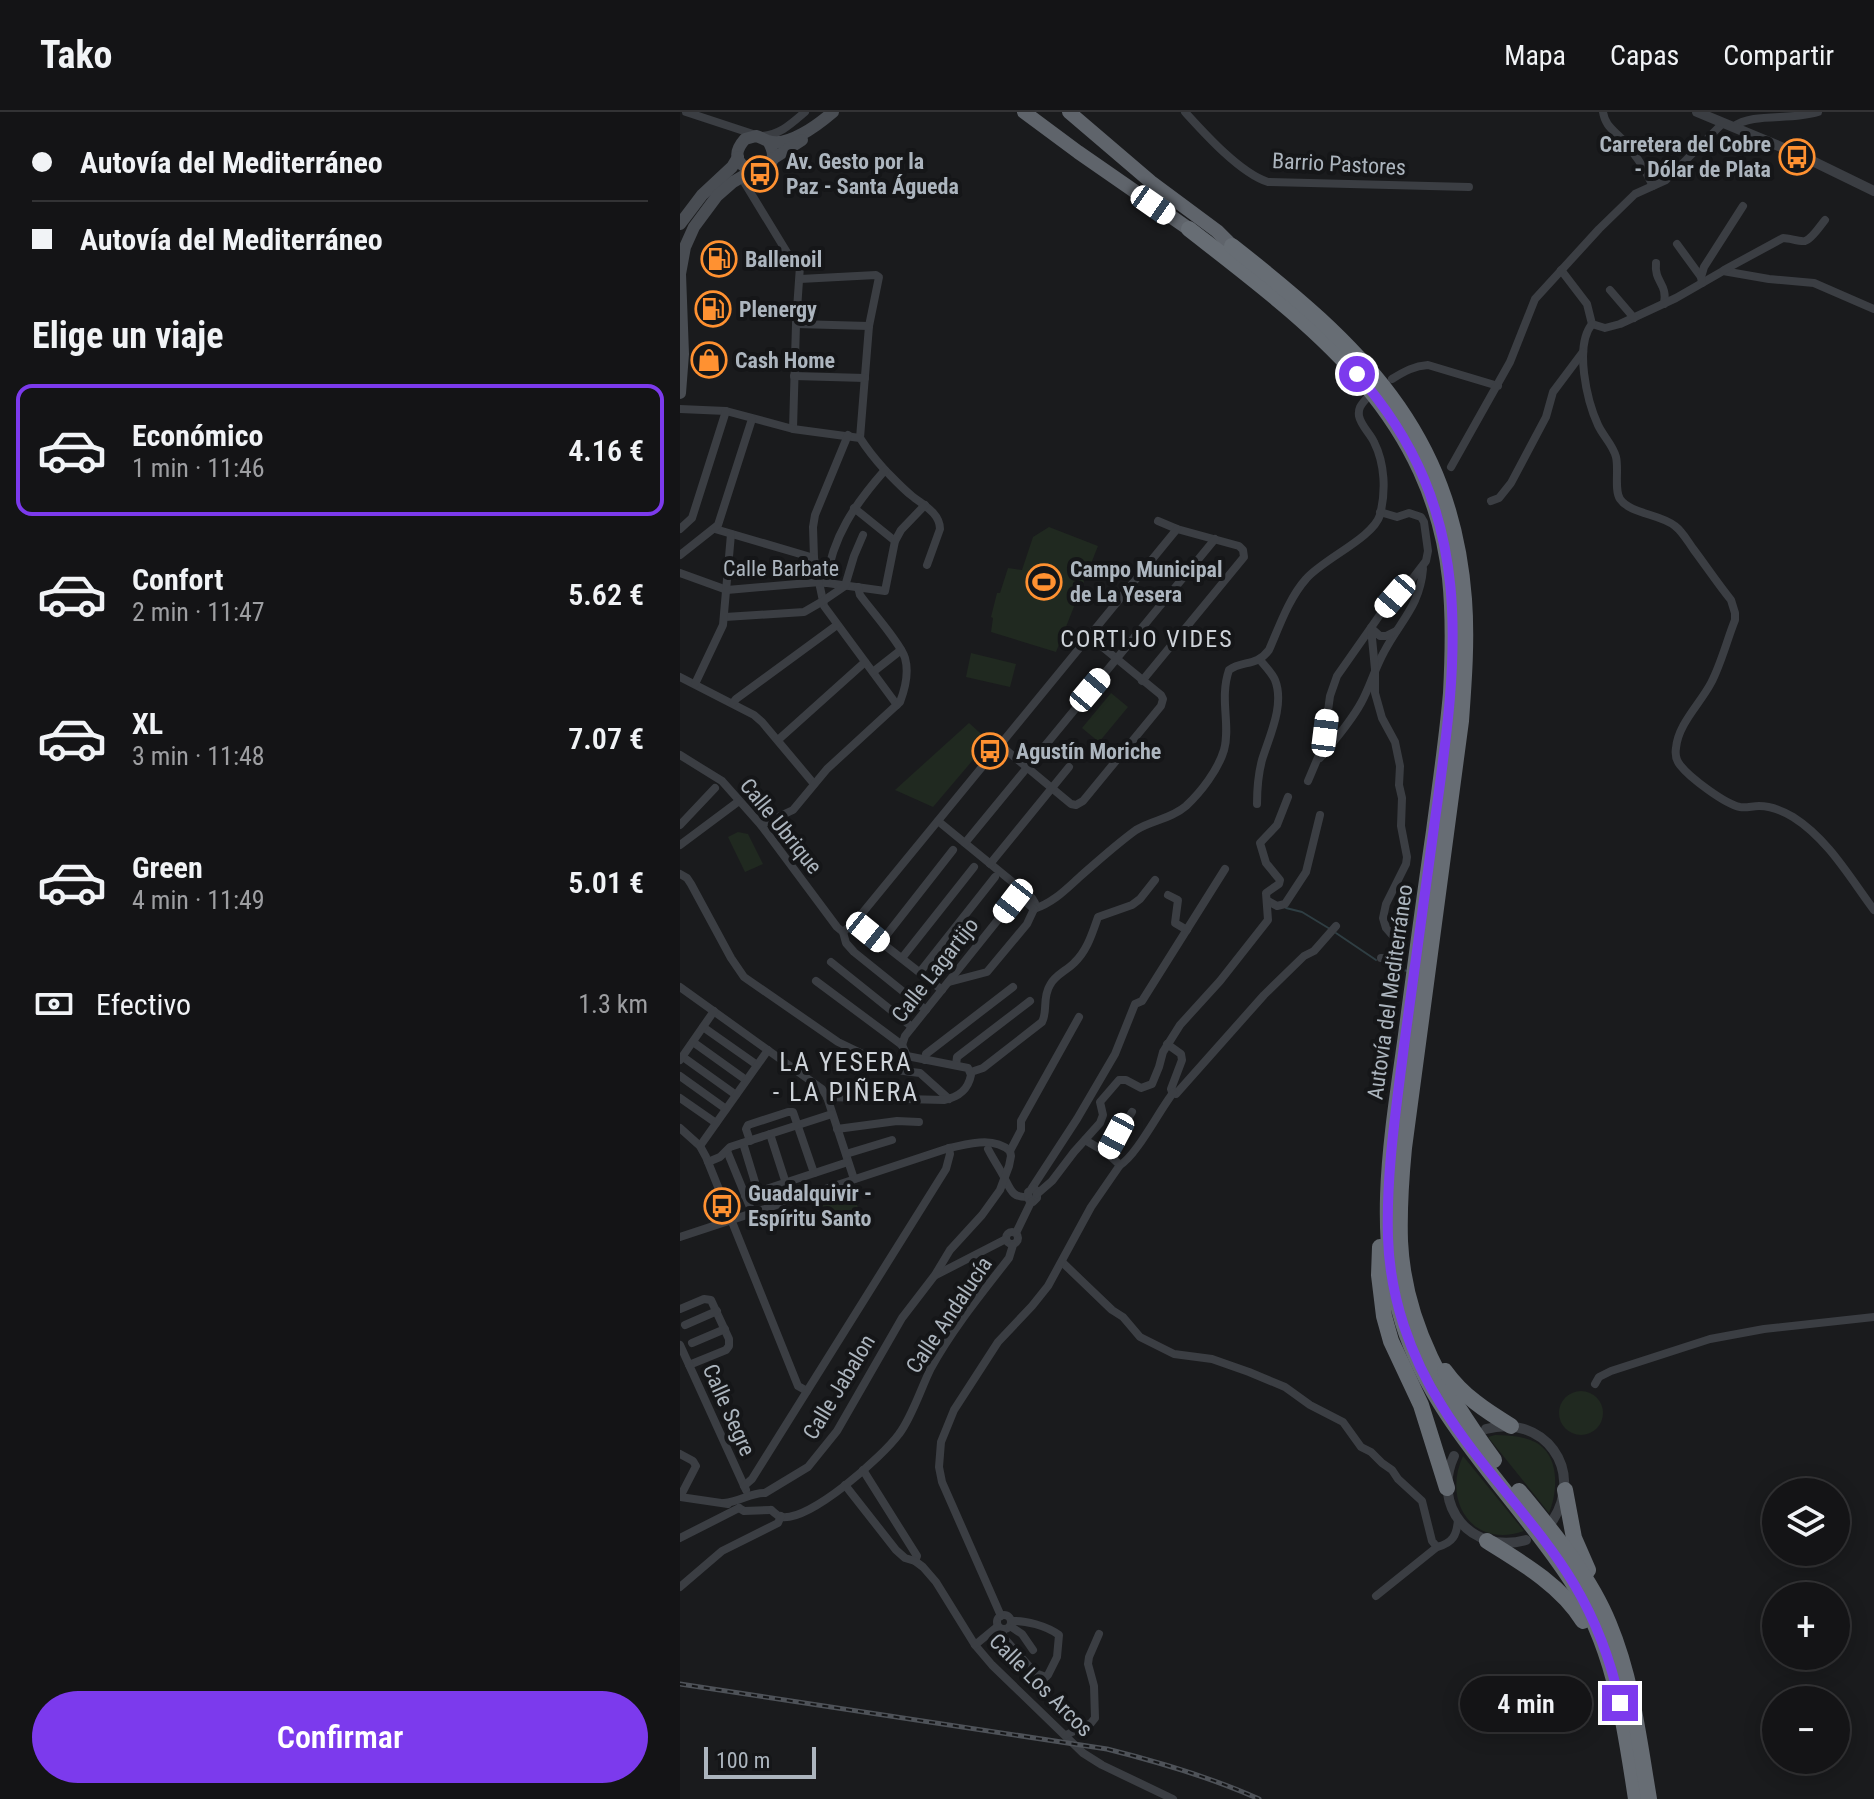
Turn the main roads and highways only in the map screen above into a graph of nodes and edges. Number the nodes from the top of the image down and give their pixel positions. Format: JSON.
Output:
{"nodes":[{"id":1,"x":839,"y":112,"type":"edge"},
{"id":2,"x":1024,"y":112,"type":"edge"},
{"id":3,"x":1069,"y":112,"type":"edge"},
{"id":4,"x":761,"y":138,"type":"junction"},
{"id":5,"x":739,"y":151,"type":"junction"},
{"id":6,"x":771,"y":160,"type":"junction"},
{"id":7,"x":746,"y":174,"type":"junction"},
{"id":8,"x":680,"y":224,"type":"edge"},
{"id":9,"x":1189,"y":229,"type":"joint"},
{"id":10,"x":1232,"y":246,"type":"joint"},
{"id":11,"x":682,"y":351,"type":"edge"},
{"id":12,"x":680,"y":393,"type":"edge"},
{"id":13,"x":1447,"y":777,"type":"junction"},
{"id":14,"x":1407,"y":1077,"type":"junction"},
{"id":15,"x":1389,"y":1190,"type":"junction"},
{"id":16,"x":1400,"y":1244,"type":"junction"},
{"id":17,"x":1511,"y":1426,"type":"road end"},
{"id":18,"x":1447,"y":1488,"type":"road end"},
{"id":19,"x":1565,"y":1490,"type":"road end"},
{"id":20,"x":1487,"y":1541,"type":"road end"},
{"id":21,"x":1609,"y":1622,"type":"junction"},
{"id":22,"x":1635,"y":1792,"type":"edge"},
{"id":23,"x":1649,"y":1799,"type":"edge"}],
"edges":[{"from":1,"to":4,"type":"main road"},
{"from":1,"to":6,"type":"main road"},
{"from":2,"to":9,"type":"highway"},
{"from":3,"to":10,"type":"highway"},
{"from":4,"to":5,"type":"main road"},
{"from":4,"to":6,"type":"main road"},
{"from":5,"to":7,"type":"main road"},
{"from":5,"to":8,"type":"main road"},
{"from":6,"to":7,"type":"main road"},
{"from":7,"to":11,"type":"main road"},
{"from":9,"to":13,"type":"highway","name":"Autovía del Mediterráneo"},
{"from":10,"to":13,"type":"highway","name":"Autovía del Mediterráneo"},
{"from":11,"to":12,"type":"main road"},
{"from":13,"to":14,"type":"highway","name":"Autovía del Mediterráneo"},
{"from":14,"to":15,"type":"highway","name":"Autovía del Mediterráneo"},
{"from":14,"to":16,"type":"highway","name":"Autovía del Mediterráneo"},
{"from":15,"to":18,"type":"highway"},
{"from":15,"to":22,"type":"highway","name":"Autovía del Mediterráneo"},
{"from":16,"to":17,"type":"highway"},
{"from":16,"to":21,"type":"highway","name":"Autovía del Mediterráneo"},
{"from":19,"to":21,"type":"highway"},
{"from":20,"to":22,"type":"highway"},
{"from":21,"to":23,"type":"highway","name":"Autovía del Mediterráneo"}]}
